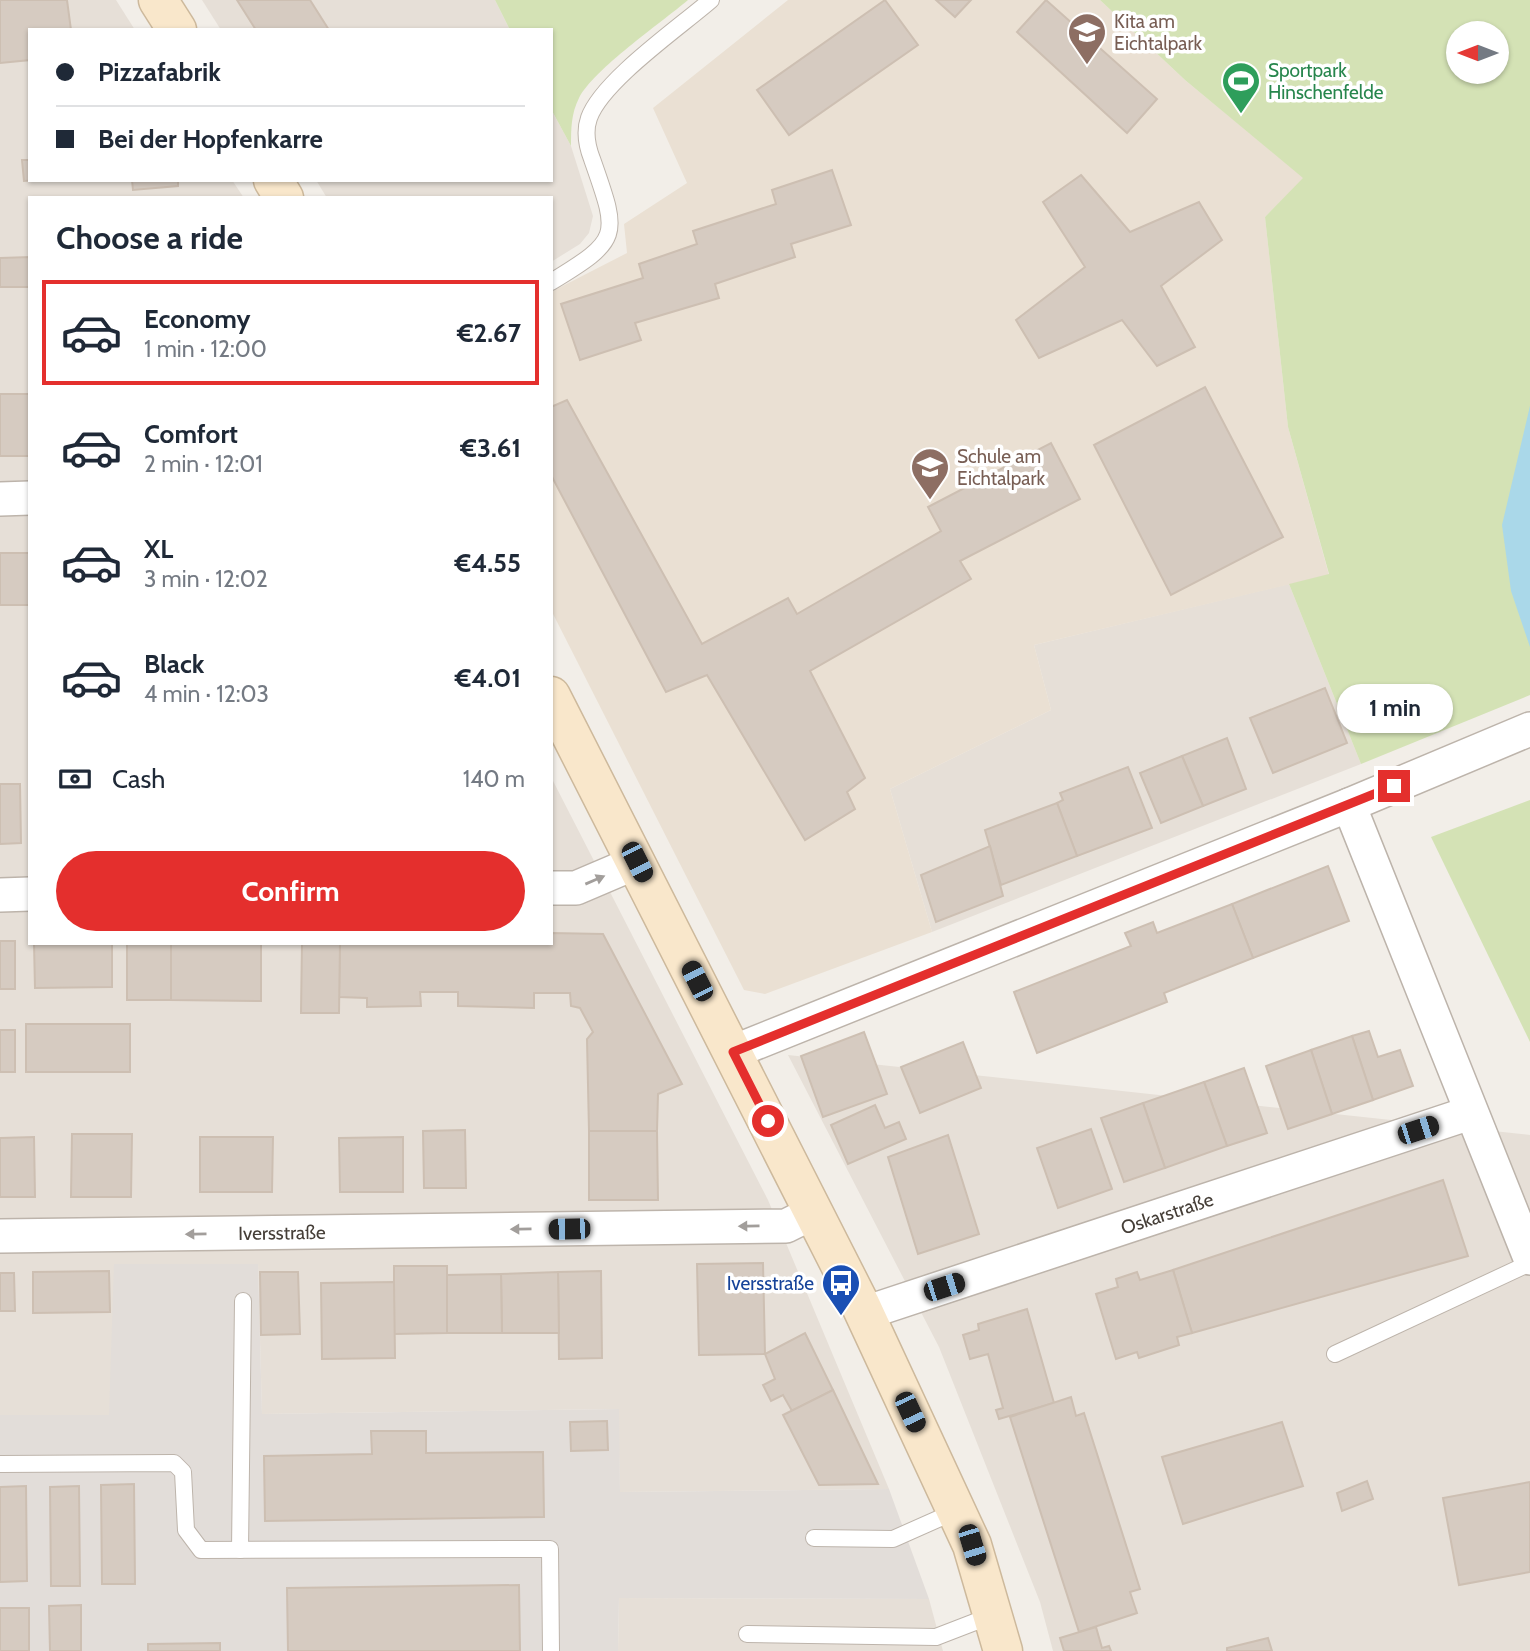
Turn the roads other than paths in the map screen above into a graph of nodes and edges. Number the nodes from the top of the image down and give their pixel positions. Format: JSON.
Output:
{"nodes":[{"id":1,"x":158,"y":0,"type":"edge"},
{"id":2,"x":711,"y":0,"type":"edge"},
{"id":3,"x":176,"y":28,"type":"edge"},
{"id":4,"x":553,"y":281,"type":"edge"},
{"id":5,"x":28,"y":498,"type":"edge"},
{"id":6,"x":0,"y":499,"type":"edge"},
{"id":7,"x":553,"y":699,"type":"edge"},
{"id":8,"x":1530,"y":729,"type":"edge"},
{"id":9,"x":1349,"y":805,"type":"junction"},
{"id":10,"x":637,"y":862,"type":"junction"},
{"id":11,"x":553,"y":888,"type":"edge"},
{"id":12,"x":28,"y":894,"type":"edge"},
{"id":13,"x":0,"y":895,"type":"edge"},
{"id":14,"x":733,"y":1052,"type":"junction"},
{"id":15,"x":1470,"y":1113,"type":"junction"},
{"id":16,"x":814,"y":1212,"type":"junction"},
{"id":17,"x":0,"y":1236,"type":"edge"},
{"id":18,"x":1530,"y":1261,"type":"edge"},
{"id":19,"x":243,"y":1301,"type":"dead end"},
{"id":20,"x":864,"y":1313,"type":"junction"},
{"id":21,"x":1335,"y":1354,"type":"dead end"},
{"id":22,"x":0,"y":1464,"type":"edge"},
{"id":23,"x":956,"y":1511,"type":"junction"},
{"id":24,"x":814,"y":1538,"type":"dead end"},
{"id":25,"x":240,"y":1550,"type":"junction"},
{"id":26,"x":993,"y":1615,"type":"junction"},
{"id":27,"x":747,"y":1634,"type":"dead end"},
{"id":28,"x":551,"y":1651,"type":"edge"},
{"id":29,"x":1003,"y":1651,"type":"edge"}],
"edges":[{"from":1,"to":3,"type":"street"},
{"from":2,"to":4,"type":"lane"},
{"from":5,"to":6,"type":"street"},
{"from":7,"to":10,"type":"street"},
{"from":8,"to":9,"type":"street"},
{"from":9,"to":14,"type":"street"},
{"from":9,"to":15,"type":"street"},
{"from":11,"to":10,"type":"street","one_way":true},
{"from":10,"to":14,"type":"street"},
{"from":12,"to":13,"type":"street"},
{"from":14,"to":16,"type":"street"},
{"from":15,"to":18,"type":"street"},
{"from":15,"to":20,"type":"street","name":"Oskarstraße"},
{"from":16,"to":17,"type":"street","name":"Iversstraße","one_way":true},
{"from":16,"to":20,"type":"street"},
{"from":18,"to":21,"type":"lane"},
{"from":19,"to":25,"type":"lane"},
{"from":20,"to":23,"type":"street"},
{"from":22,"to":25,"type":"lane"},
{"from":23,"to":24,"type":"lane"},
{"from":23,"to":26,"type":"street"},
{"from":25,"to":28,"type":"lane"},
{"from":26,"to":27,"type":"lane"},
{"from":26,"to":29,"type":"street"}]}
